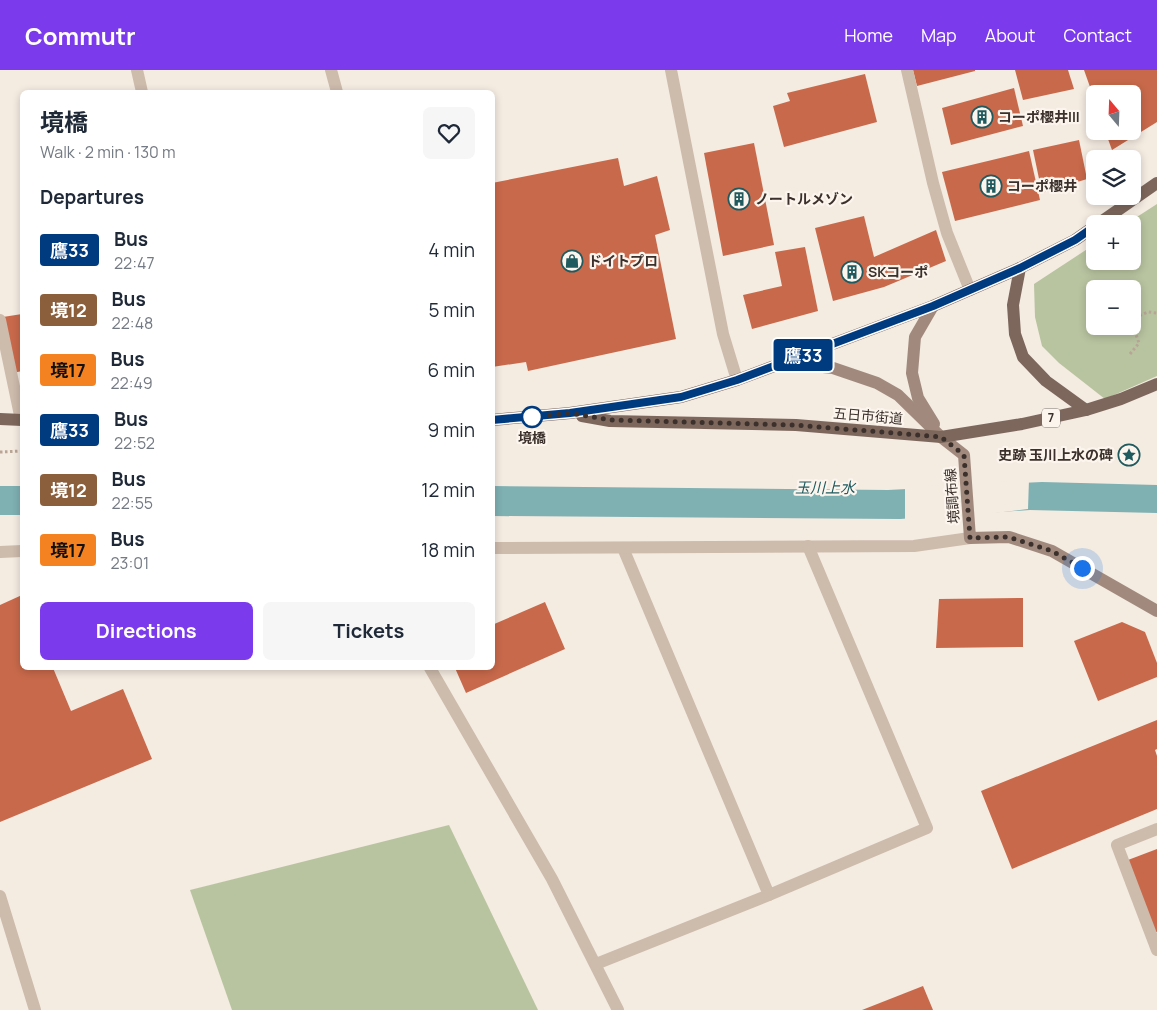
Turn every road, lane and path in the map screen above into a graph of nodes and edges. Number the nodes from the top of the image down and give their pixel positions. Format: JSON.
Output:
{"nodes":[{"id":1,"x":137,"y":70,"type":"edge"},
{"id":2,"x":331,"y":70,"type":"edge"},
{"id":3,"x":671,"y":70,"type":"edge"},
{"id":4,"x":907,"y":70,"type":"edge"},
{"id":5,"x":142,"y":90,"type":"edge"},
{"id":6,"x":336,"y":90,"type":"edge"},
{"id":7,"x":1157,"y":184,"type":"edge"},
{"id":8,"x":1111,"y":215,"type":"edge"},
{"id":9,"x":1086,"y":232,"type":"edge"},
{"id":10,"x":1020,"y":268,"type":"junction"},
{"id":11,"x":970,"y":290,"type":"junction"},
{"id":12,"x":933,"y":306,"type":"junction"},
{"id":13,"x":1157,"y":313,"type":"edge"},
{"id":14,"x":0,"y":320,"type":"edge"},
{"id":15,"x":1130,"y":354,"type":"dead end"},
{"id":16,"x":783,"y":362,"type":"junction"},
{"id":17,"x":737,"y":380,"type":"junction"},
{"id":18,"x":1157,"y":384,"type":"edge"},
{"id":19,"x":1086,"y":410,"type":"junction"},
{"id":20,"x":20,"y":411,"type":"edge"},
{"id":21,"x":570,"y":413,"type":"junction"},
{"id":22,"x":0,"y":419,"type":"edge"},
{"id":23,"x":20,"y":420,"type":"edge"},
{"id":24,"x":495,"y":420,"type":"edge"},
{"id":25,"x":941,"y":437,"type":"junction"},
{"id":26,"x":20,"y":451,"type":"edge"},
{"id":27,"x":0,"y":452,"type":"edge"},
{"id":28,"x":970,"y":538,"type":"junction"},
{"id":29,"x":808,"y":546,"type":"junction"},
{"id":30,"x":495,"y":548,"type":"edge"},
{"id":31,"x":623,"y":548,"type":"junction"},
{"id":32,"x":0,"y":552,"type":"edge"},
{"id":33,"x":20,"y":552,"type":"edge"},
{"id":34,"x":1157,"y":611,"type":"edge"},
{"id":35,"x":431,"y":670,"type":"edge"},
{"id":36,"x":1157,"y":829,"type":"edge"},
{"id":37,"x":769,"y":895,"type":"junction"},
{"id":38,"x":0,"y":896,"type":"edge"},
{"id":39,"x":1157,"y":950,"type":"edge"},
{"id":40,"x":596,"y":964,"type":"junction"},
{"id":41,"x":35,"y":1010,"type":"edge"},
{"id":42,"x":618,"y":1010,"type":"edge"}],
"edges":[{"from":1,"to":5,"type":"street"},
{"from":2,"to":6,"type":"street"},
{"from":3,"to":17,"type":"street"},
{"from":4,"to":11,"type":"street"},
{"from":7,"to":8,"type":"main road"},
{"from":9,"to":10,"type":"main road","name":"五日市街道","number":"7"},
{"from":10,"to":11,"type":"main road","name":"五日市街道","number":"7"},
{"from":10,"to":19,"type":"main road"},
{"from":11,"to":12,"type":"main road","name":"五日市街道","number":"7"},
{"from":12,"to":16,"type":"main road","name":"五日市街道","number":"7"},
{"from":12,"to":25,"type":"main road"},
{"from":13,"to":15,"type":"path"},
{"from":14,"to":20,"type":"street"},
{"from":16,"to":17,"type":"main road","name":"五日市街道","number":"7"},
{"from":16,"to":25,"type":"main road","name":"境調布線"},
{"from":17,"to":21,"type":"main road","name":"五日市街道","number":"7"},
{"from":18,"to":19,"type":"main road","name":"五日市街道","number":"7"},
{"from":19,"to":25,"type":"main road","name":"五日市街道","number":"7"},
{"from":21,"to":24,"type":"main road","name":"五日市街道","number":"7"},
{"from":21,"to":25,"type":"main road","name":"五日市街道","number":"7"},
{"from":22,"to":23,"type":"main road"},
{"from":25,"to":28,"type":"main road","name":"境調布線"},
{"from":26,"to":27,"type":"path"},
{"from":28,"to":29,"type":"street"},
{"from":28,"to":34,"type":"main road","name":"境調布線"},
{"from":29,"to":31,"type":"street"},
{"from":29,"to":37,"type":"street"},
{"from":30,"to":31,"type":"street"},
{"from":31,"to":37,"type":"street"},
{"from":32,"to":33,"type":"street"},
{"from":35,"to":40,"type":"street"},
{"from":36,"to":39,"type":"street"},
{"from":37,"to":40,"type":"street"},
{"from":38,"to":41,"type":"street"},
{"from":40,"to":42,"type":"street"}]}
